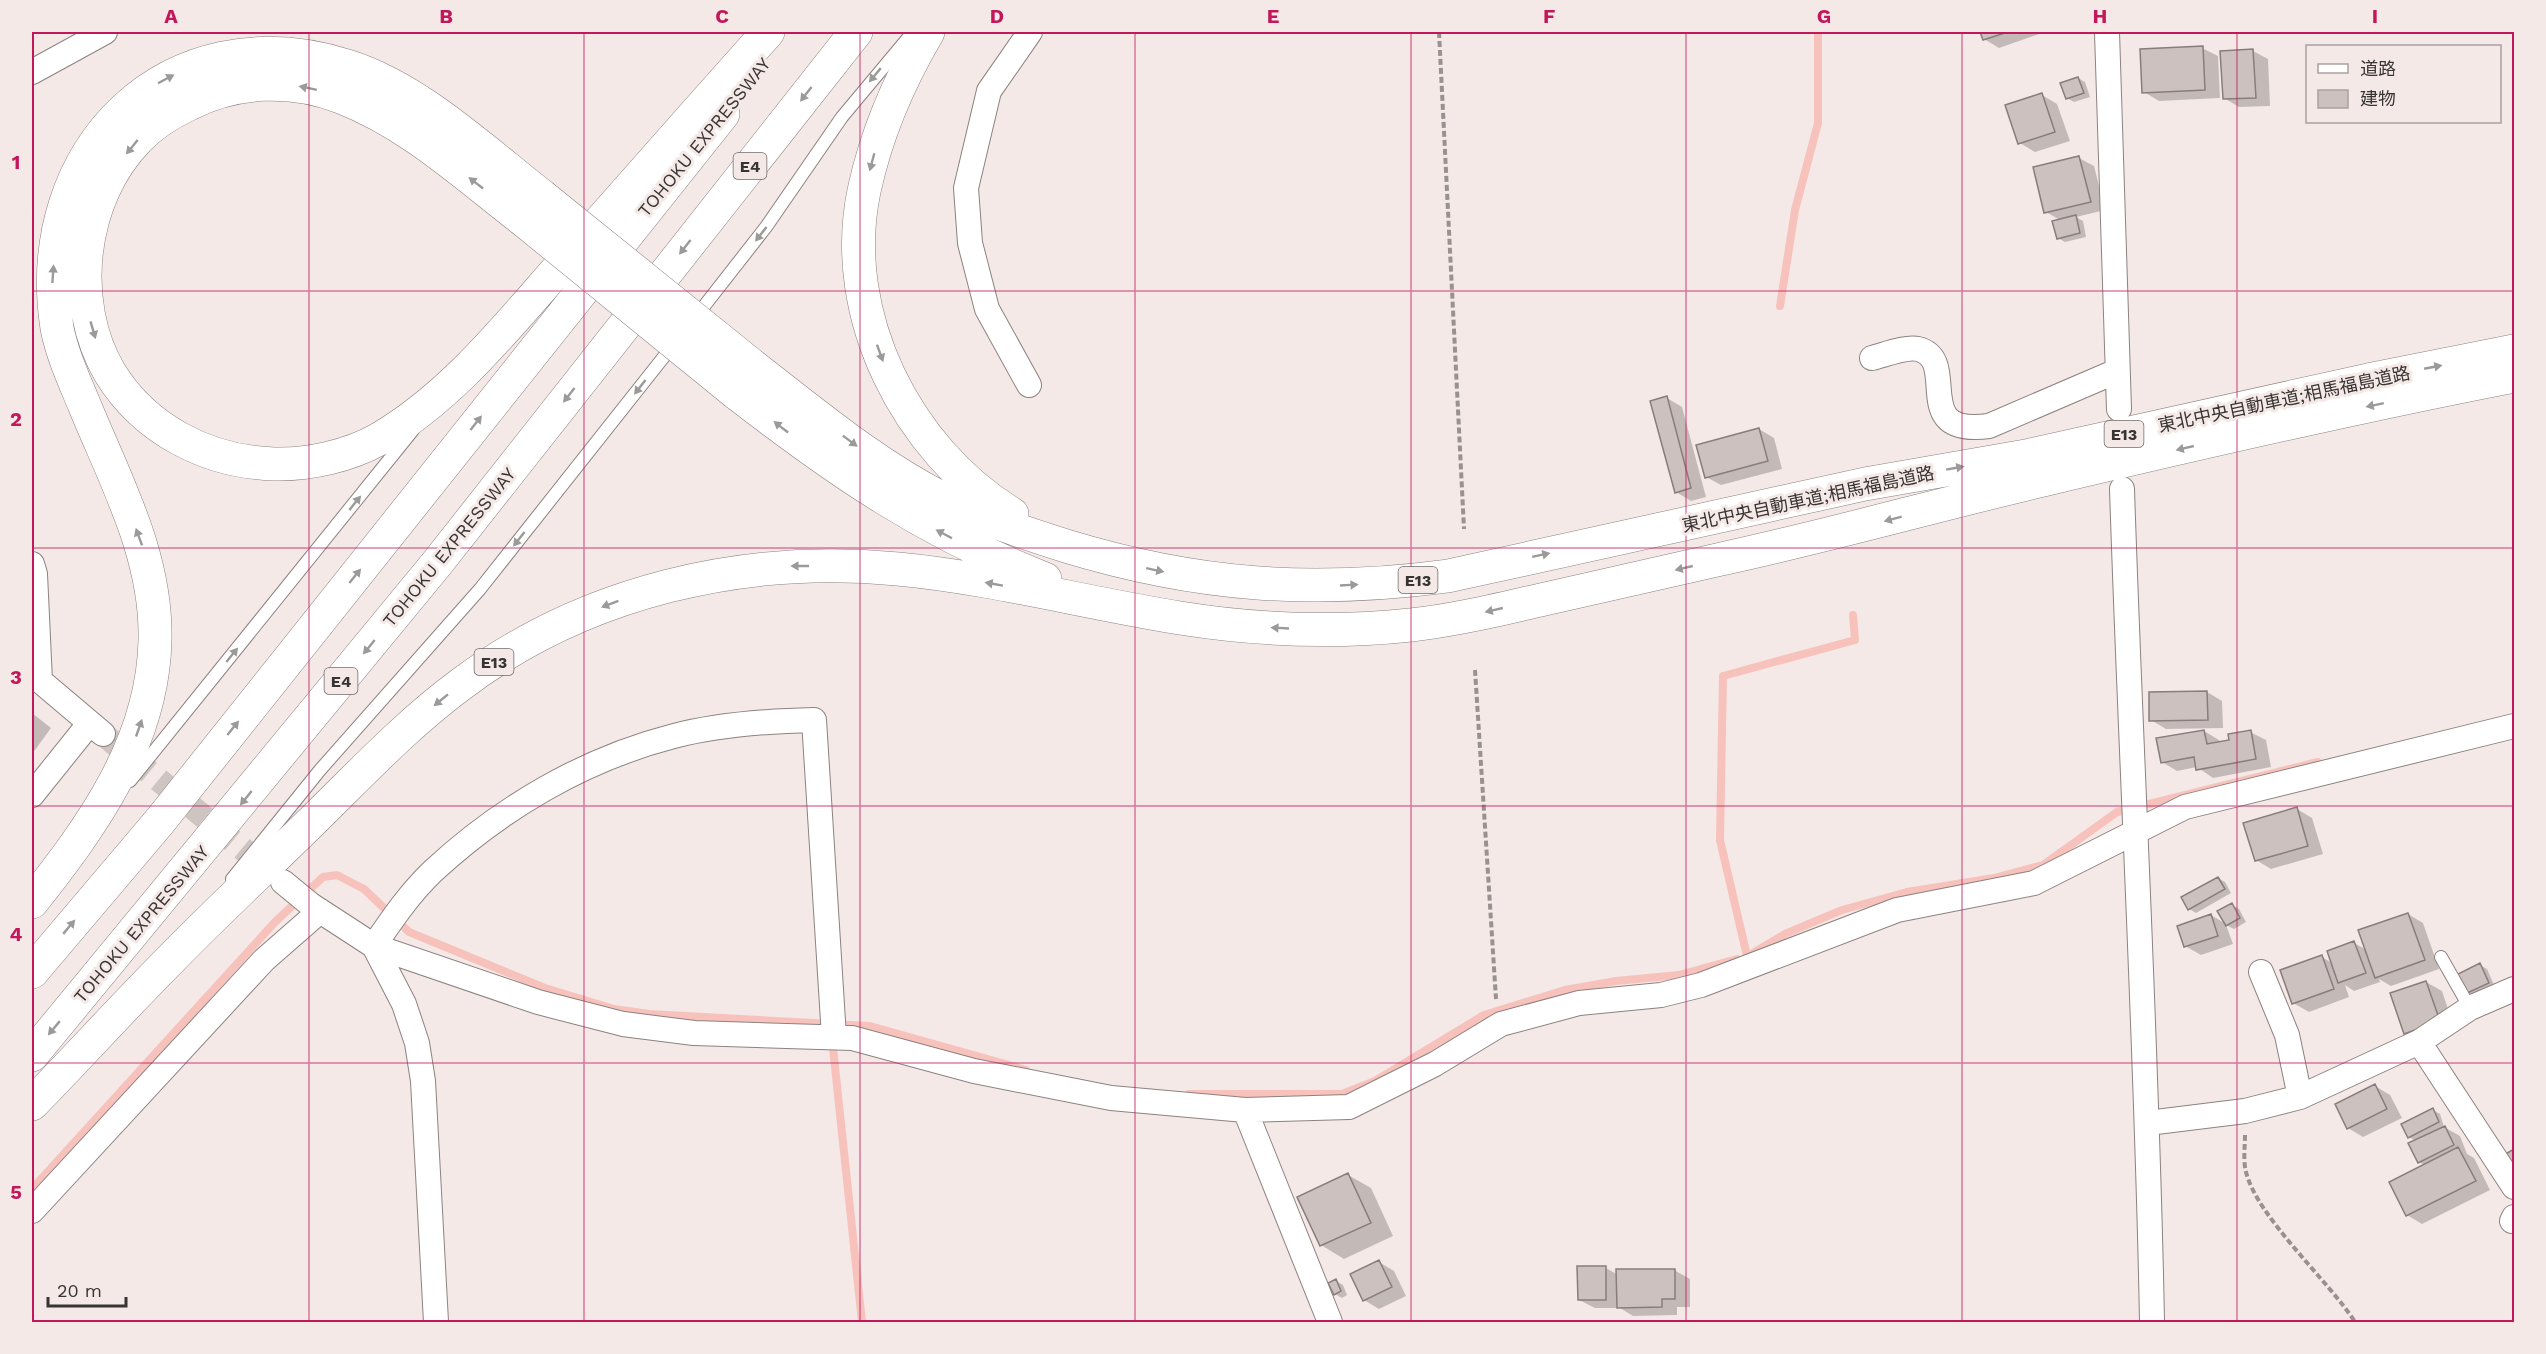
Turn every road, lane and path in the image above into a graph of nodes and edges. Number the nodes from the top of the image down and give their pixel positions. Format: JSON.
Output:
{"nodes":[{"id":1,"x":105,"y":32,"type":"edge"},
{"id":2,"x":768,"y":32,"type":"edge"},
{"id":3,"x":789,"y":32,"type":"edge"},
{"id":4,"x":856,"y":32,"type":"edge"},
{"id":5,"x":914,"y":32,"type":"edge"},
{"id":6,"x":928,"y":32,"type":"edge"},
{"id":7,"x":1030,"y":32,"type":"edge"},
{"id":8,"x":1439,"y":32,"type":"edge"},
{"id":9,"x":2107,"y":32,"type":"edge"},
{"id":10,"x":32,"y":72,"type":"edge"},
{"id":11,"x":532,"y":207,"type":"junction"},
{"id":12,"x":2514,"y":351,"type":"edge"},
{"id":13,"x":1872,"y":358,"type":"dead end"},
{"id":14,"x":2117,"y":371,"type":"junction"},
{"id":15,"x":2514,"y":376,"type":"edge"},
{"id":16,"x":745,"y":380,"type":"junction"},
{"id":17,"x":1029,"y":385,"type":"dead end"},
{"id":18,"x":448,"y":388,"type":"junction"},
{"id":19,"x":2119,"y":409,"type":"dead end"},
{"id":20,"x":2122,"y":489,"type":"dead end"},
{"id":21,"x":1464,"y":529,"type":"dead end"},
{"id":22,"x":1098,"y":556,"type":"junction"},
{"id":23,"x":32,"y":564,"type":"edge"},
{"id":24,"x":1113,"y":606,"type":"junction"},
{"id":25,"x":1474,"y":670,"type":"dead end"},
{"id":26,"x":36,"y":677,"type":"edge"},
{"id":27,"x":2514,"y":726,"type":"edge"},
{"id":28,"x":32,"y":795,"type":"edge"},
{"id":29,"x":2133,"y":814,"type":"junction"},
{"id":30,"x":76,"y":846,"type":"junction"},
{"id":31,"x":32,"y":902,"type":"edge"},
{"id":32,"x":374,"y":946,"type":"junction"},
{"id":33,"x":172,"y":957,"type":"junction"},
{"id":34,"x":2441,"y":957,"type":"dead end"},
{"id":35,"x":32,"y":972,"type":"edge"},
{"id":36,"x":2261,"y":972,"type":"dead end"},
{"id":37,"x":2514,"y":989,"type":"edge"},
{"id":38,"x":1494,"y":993,"type":"dead end"},
{"id":39,"x":2470,"y":1008,"type":"junction"},
{"id":40,"x":833,"y":1028,"type":"junction"},
{"id":41,"x":2419,"y":1042,"type":"junction"},
{"id":42,"x":32,"y":1055,"type":"edge"},
{"id":43,"x":2300,"y":1098,"type":"junction"},
{"id":44,"x":32,"y":1104,"type":"edge"},
{"id":45,"x":1245,"y":1110,"type":"junction"},
{"id":46,"x":2245,"y":1111,"type":"junction"},
{"id":47,"x":2148,"y":1123,"type":"junction"},
{"id":48,"x":2514,"y":1187,"type":"edge"},
{"id":49,"x":32,"y":1211,"type":"edge"},
{"id":50,"x":436,"y":1323,"type":"edge"},
{"id":51,"x":1330,"y":1323,"type":"edge"},
{"id":52,"x":2151,"y":1323,"type":"edge"},
{"id":53,"x":2355,"y":1323,"type":"edge"}],
"edges":[{"from":1,"to":10,"type":"street"},
{"from":2,"to":18,"type":"highway"},
{"from":35,"to":3,"type":"highway","name":"TOHOKU EXPRESSWAY","one_way":true},
{"from":4,"to":42,"type":"highway","name":"TOHOKU EXPRESSWAY","number":"E4","one_way":true},
{"from":5,"to":33,"type":"lane","one_way":true},
{"from":6,"to":22,"type":"highway","one_way":true},
{"from":7,"to":17,"type":"street"},
{"from":8,"to":21,"type":"path"},
{"from":9,"to":14,"type":"street"},
{"from":11,"to":16,"type":"highway","number":"E13","bridge":true},
{"from":11,"to":18,"type":"highway","one_way":true},
{"from":30,"to":11,"type":"highway","number":"E13","one_way":true},
{"from":22,"to":12,"type":"highway","name":"東北中央自動車道;相馬福島道路","number":"E13","one_way":true},
{"from":13,"to":14,"type":"street"},
{"from":14,"to":19,"type":"street"},
{"from":15,"to":24,"type":"highway","name":"東北中央自動車道;相馬福島道路","number":"E13","one_way":true},
{"from":16,"to":22,"type":"highway","number":"E13","one_way":true},
{"from":24,"to":16,"type":"highway","one_way":true},
{"from":30,"to":18,"type":"lane","one_way":true},
{"from":20,"to":29,"type":"street"},
{"from":23,"to":26,"type":"street"},
{"from":24,"to":33,"type":"highway","number":"E13","one_way":true},
{"from":25,"to":38,"type":"path"},
{"from":26,"to":28,"type":"street"},
{"from":27,"to":29,"type":"street"},
{"from":29,"to":45,"type":"street"},
{"from":29,"to":47,"type":"street"},
{"from":30,"to":31,"type":"highway","number":"E13"},
{"from":32,"to":40,"type":"street"},
{"from":32,"to":40,"type":"street"},
{"from":32,"to":49,"type":"street"},
{"from":32,"to":50,"type":"street"},
{"from":33,"to":44,"type":"highway","number":"E13"},
{"from":34,"to":39,"type":"lane"},
{"from":36,"to":43,"type":"street"},
{"from":37,"to":39,"type":"street"},
{"from":39,"to":41,"type":"street"},
{"from":40,"to":45,"type":"street"},
{"from":41,"to":43,"type":"street"},
{"from":41,"to":48,"type":"street"},
{"from":43,"to":46,"type":"street"},
{"from":45,"to":51,"type":"street"},
{"from":46,"to":47,"type":"street"},
{"from":46,"to":53,"type":"path"},
{"from":47,"to":52,"type":"street"}]}
